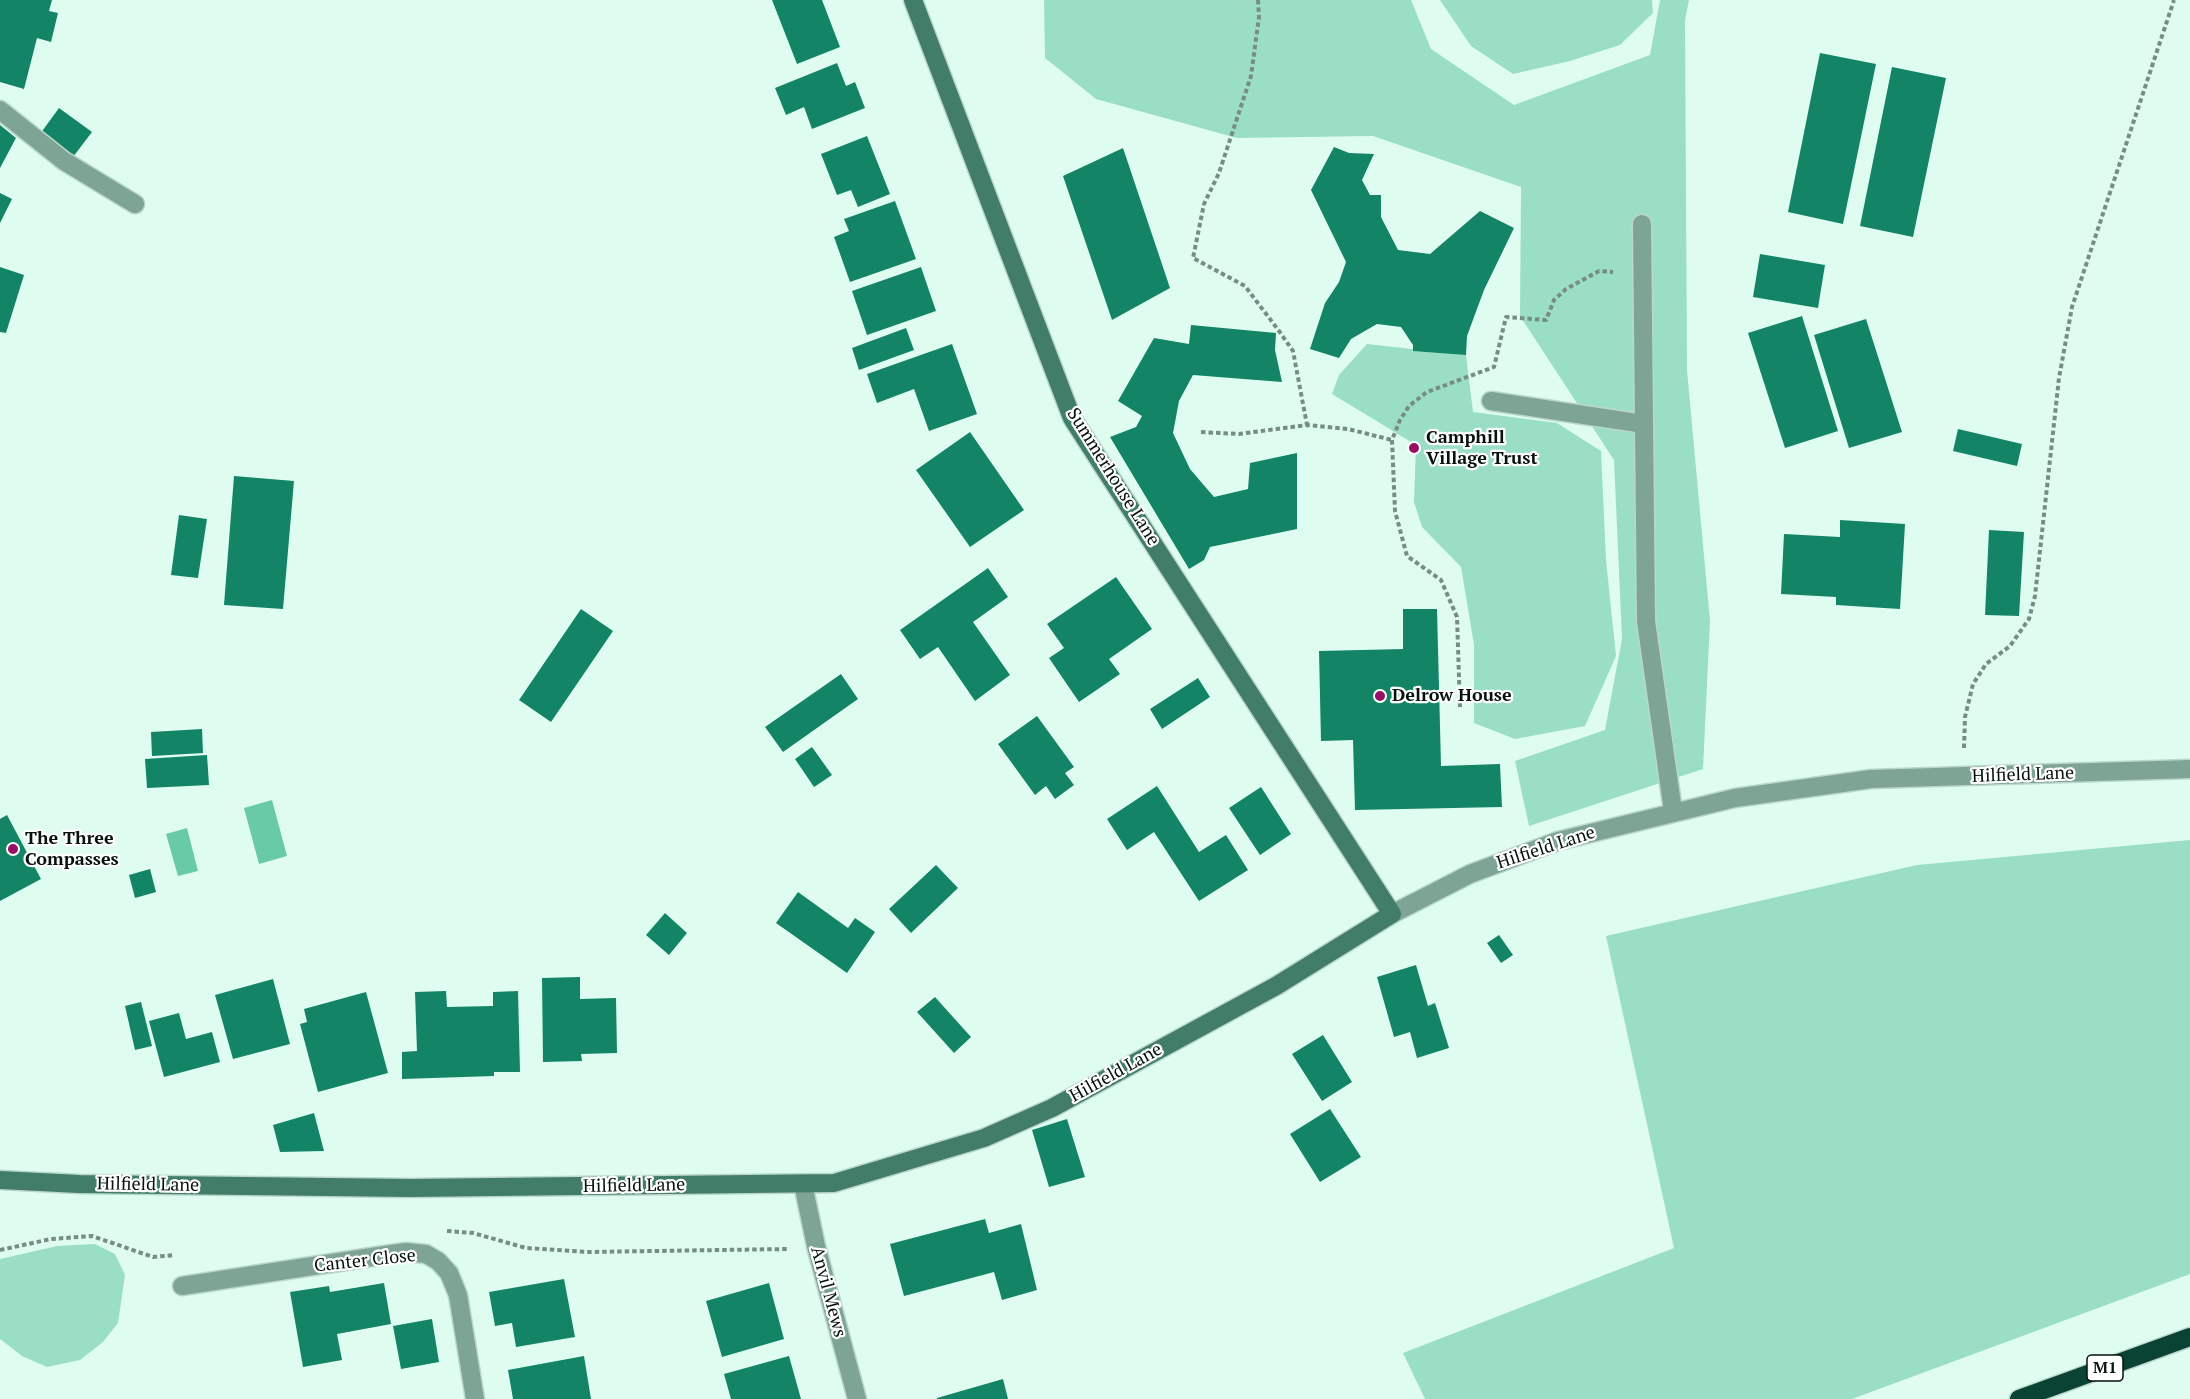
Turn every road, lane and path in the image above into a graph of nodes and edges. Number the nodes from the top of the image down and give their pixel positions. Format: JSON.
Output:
{"nodes":[{"id":1,"x":913,"y":0,"type":"edge"},
{"id":2,"x":1258,"y":0,"type":"edge"},
{"id":3,"x":2174,"y":0,"type":"edge"},
{"id":4,"x":0,"y":110,"type":"edge"},
{"id":5,"x":135,"y":204,"type":"dead end"},
{"id":6,"x":1642,"y":224,"type":"dead end"},
{"id":7,"x":1643,"y":279,"type":"junction"},
{"id":8,"x":1491,"y":401,"type":"dead end"},
{"id":9,"x":1644,"y":424,"type":"junction"},
{"id":10,"x":1307,"y":425,"type":"junction"},
{"id":11,"x":1201,"y":432,"type":"dead end"},
{"id":12,"x":1392,"y":440,"type":"junction"},
{"id":13,"x":1460,"y":707,"type":"dead end"},
{"id":14,"x":2190,"y":769,"type":"edge"},
{"id":15,"x":1965,"y":777,"type":"junction"},
{"id":16,"x":1673,"y":811,"type":"junction"},
{"id":17,"x":1392,"y":914,"type":"junction"},
{"id":18,"x":0,"y":1180,"type":"edge"},
{"id":19,"x":803,"y":1184,"type":"junction"},
{"id":20,"x":182,"y":1286,"type":"dead end"},
{"id":21,"x":2190,"y":1337,"type":"edge"},
{"id":22,"x":475,"y":1399,"type":"edge"},
{"id":23,"x":857,"y":1399,"type":"edge"},
{"id":24,"x":2019,"y":1399,"type":"edge"}],
"edges":[{"from":1,"to":17,"type":"street","name":"Summerhouse Lane"},
{"from":2,"to":10,"type":"path"},
{"from":3,"to":15,"type":"path"},
{"from":4,"to":5,"type":"street"},
{"from":6,"to":7,"type":"street"},
{"from":7,"to":9,"type":"street"},
{"from":7,"to":12,"type":"path"},
{"from":8,"to":9,"type":"street"},
{"from":9,"to":16,"type":"street"},
{"from":10,"to":11,"type":"path"},
{"from":10,"to":12,"type":"path"},
{"from":12,"to":13,"type":"path"},
{"from":14,"to":15,"type":"street","name":"Hilfield Lane"},
{"from":15,"to":16,"type":"street","name":"Hilfield Lane"},
{"from":16,"to":17,"type":"street","name":"Hilfield Lane"},
{"from":17,"to":19,"type":"street","name":"Hilfield Lane"},
{"from":18,"to":19,"type":"street","name":"Hilfield Lane"},
{"from":19,"to":23,"type":"street","name":"Anvil Mews"},
{"from":20,"to":22,"type":"street","name":"Canter Close"},
{"from":21,"to":24,"type":"highway","number":"M1"}]}
